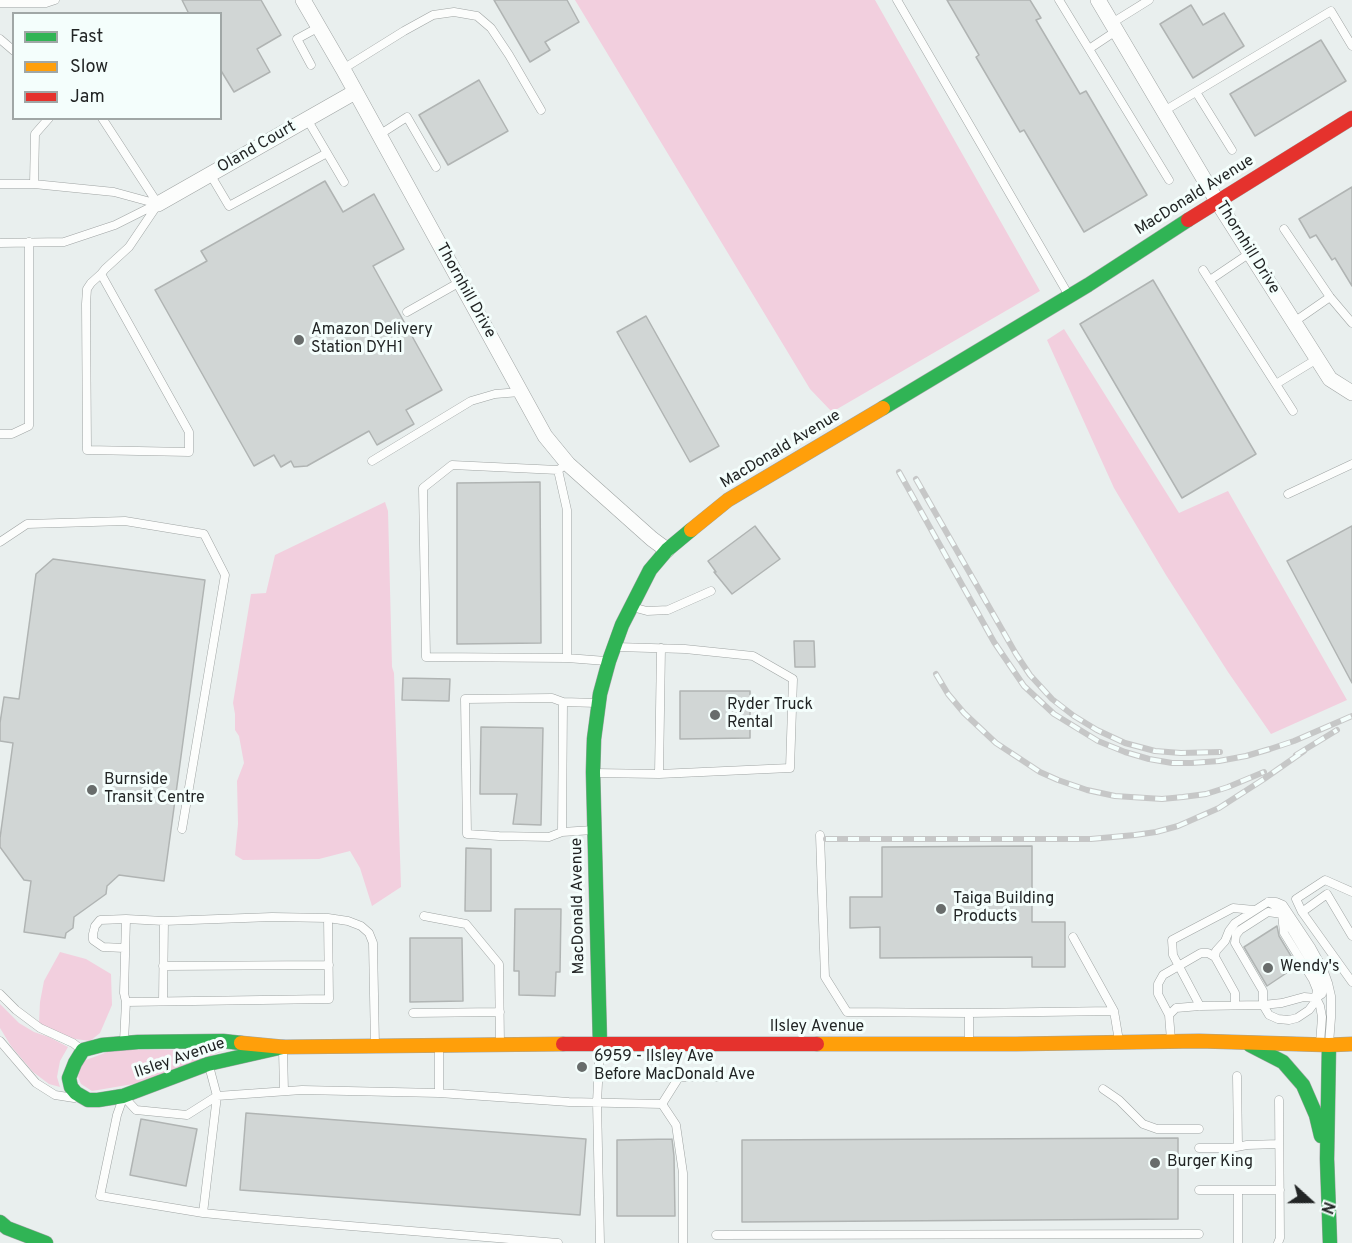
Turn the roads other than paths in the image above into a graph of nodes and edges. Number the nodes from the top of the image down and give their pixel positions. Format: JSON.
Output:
{"nodes":[{"id":1,"x":55,"y":0,"type":"edge"},
{"id":2,"x":303,"y":0,"type":"edge"},
{"id":3,"x":897,"y":0,"type":"edge"},
{"id":4,"x":1059,"y":0,"type":"edge"},
{"id":5,"x":1098,"y":0,"type":"edge"},
{"id":6,"x":1149,"y":0,"type":"edge"},
{"id":7,"x":0,"y":3,"type":"edge"},
{"id":8,"x":1138,"y":3,"type":"edge"},
{"id":9,"x":318,"y":27,"type":"junction"},
{"id":10,"x":1114,"y":27,"type":"junction"},
{"id":11,"x":0,"y":39,"type":"edge"},
{"id":12,"x":1352,"y":46,"type":"edge"},
{"id":13,"x":12,"y":49,"type":"edge"},
{"id":14,"x":1089,"y":49,"type":"junction"},
{"id":15,"x":311,"y":65,"type":"dead end"},
{"id":16,"x":344,"y":69,"type":"junction"},
{"id":17,"x":355,"y":92,"type":"junction"},
{"id":18,"x":1196,"y":93,"type":"junction"},
{"id":19,"x":541,"y":111,"type":"dead end"},
{"id":20,"x":1164,"y":111,"type":"junction"},
{"id":21,"x":1352,"y":118,"type":"edge"},
{"id":22,"x":307,"y":119,"type":"junction"},
{"id":23,"x":47,"y":120,"type":"edge"},
{"id":24,"x":103,"y":120,"type":"edge"},
{"id":25,"x":379,"y":135,"type":"junction"},
{"id":26,"x":1232,"y":150,"type":"dead end"},
{"id":27,"x":327,"y":153,"type":"junction"},
{"id":28,"x":436,"y":167,"type":"dead end"},
{"id":29,"x":210,"y":174,"type":"junction"},
{"id":30,"x":1169,"y":180,"type":"dead end"},
{"id":31,"x":344,"y":182,"type":"dead end"},
{"id":32,"x":0,"y":184,"type":"edge"},
{"id":33,"x":34,"y":184,"type":"junction"},
{"id":34,"x":1217,"y":201,"type":"junction"},
{"id":35,"x":158,"y":204,"type":"junction"},
{"id":36,"x":1284,"y":229,"type":"dead end"},
{"id":37,"x":0,"y":243,"type":"edge"},
{"id":38,"x":29,"y":243,"type":"junction"},
{"id":39,"x":1250,"y":253,"type":"junction"},
{"id":40,"x":1203,"y":270,"type":"dead end"},
{"id":41,"x":101,"y":273,"type":"junction"},
{"id":42,"x":1210,"y":280,"type":"junction"},
{"id":43,"x":460,"y":282,"type":"junction"},
{"id":44,"x":1069,"y":296,"type":"junction"},
{"id":45,"x":1330,"y":297,"type":"junction"},
{"id":46,"x":406,"y":312,"type":"dead end"},
{"id":47,"x":1294,"y":322,"type":"junction"},
{"id":48,"x":1352,"y":323,"type":"edge"},
{"id":49,"x":1317,"y":359,"type":"junction"},
{"id":50,"x":1276,"y":384,"type":"junction"},
{"id":51,"x":520,"y":392,"type":"junction"},
{"id":52,"x":1352,"y":393,"type":"edge"},
{"id":53,"x":1293,"y":411,"type":"dead end"},
{"id":54,"x":0,"y":434,"type":"edge"},
{"id":55,"x":372,"y":461,"type":"dead end"},
{"id":56,"x":1352,"y":464,"type":"edge"},
{"id":57,"x":563,"y":467,"type":"junction"},
{"id":58,"x":1287,"y":494,"type":"dead end"},
{"id":59,"x":0,"y":542,"type":"edge"},
{"id":60,"x":667,"y":550,"type":"junction"},
{"id":61,"x":711,"y":591,"type":"dead end"},
{"id":62,"x":631,"y":606,"type":"junction"},
{"id":63,"x":614,"y":647,"type":"junction"},
{"id":64,"x":661,"y":648,"type":"junction"},
{"id":65,"x":567,"y":658,"type":"junction"},
{"id":66,"x":609,"y":661,"type":"junction"},
{"id":67,"x":563,"y":702,"type":"junction"},
{"id":68,"x":599,"y":703,"type":"junction"},
{"id":69,"x":593,"y":772,"type":"junction"},
{"id":70,"x":659,"y":774,"type":"junction"},
{"id":71,"x":182,"y":829,"type":"dead end"},
{"id":72,"x":594,"y":830,"type":"junction"},
{"id":73,"x":562,"y":832,"type":"junction"},
{"id":74,"x":820,"y":836,"type":"dead end"},
{"id":75,"x":1352,"y":892,"type":"edge"},
{"id":76,"x":1268,"y":902,"type":"junction"},
{"id":77,"x":1254,"y":910,"type":"junction"},
{"id":78,"x":1302,"y":912,"type":"junction"},
{"id":79,"x":1282,"y":914,"type":"junction"},
{"id":80,"x":424,"y":916,"type":"dead end"},
{"id":81,"x":328,"y":918,"type":"junction"},
{"id":82,"x":126,"y":919,"type":"junction"},
{"id":83,"x":1294,"y":920,"type":"junction"},
{"id":84,"x":164,"y":921,"type":"junction"},
{"id":85,"x":1352,"y":936,"type":"edge"},
{"id":86,"x":1073,"y":937,"type":"dead end"},
{"id":87,"x":124,"y":948,"type":"junction"},
{"id":88,"x":1215,"y":957,"type":"junction"},
{"id":89,"x":328,"y":965,"type":"junction"},
{"id":90,"x":163,"y":966,"type":"junction"},
{"id":91,"x":1179,"y":966,"type":"junction"},
{"id":92,"x":1352,"y":982,"type":"edge"},
{"id":93,"x":0,"y":994,"type":"edge"},
{"id":94,"x":1316,"y":998,"type":"junction"},
{"id":95,"x":163,"y":1001,"type":"junction"},
{"id":96,"x":126,"y":1002,"type":"junction"},
{"id":97,"x":1235,"y":1005,"type":"junction"},
{"id":98,"x":1263,"y":1005,"type":"junction"},
{"id":99,"x":1200,"y":1006,"type":"junction"},
{"id":100,"x":1114,"y":1011,"type":"junction"},
{"id":101,"x":500,"y":1012,"type":"junction"},
{"id":102,"x":413,"y":1013,"type":"dead end"},
{"id":103,"x":969,"y":1013,"type":"junction"},
{"id":104,"x":1169,"y":1015,"type":"junction"},
{"id":105,"x":0,"y":1041,"type":"edge"},
{"id":106,"x":1171,"y":1041,"type":"junction"},
{"id":107,"x":1119,"y":1042,"type":"junction"},
{"id":108,"x":1244,"y":1042,"type":"junction"},
{"id":109,"x":124,"y":1043,"type":"junction"},
{"id":110,"x":600,"y":1044,"type":"junction"},
{"id":111,"x":969,"y":1044,"type":"junction"},
{"id":112,"x":1352,"y":1044,"type":"edge"},
{"id":113,"x":500,"y":1045,"type":"junction"},
{"id":114,"x":1324,"y":1045,"type":"junction"},
{"id":115,"x":439,"y":1046,"type":"junction"},
{"id":116,"x":283,"y":1047,"type":"junction"},
{"id":117,"x":375,"y":1047,"type":"junction"},
{"id":118,"x":83,"y":1050,"type":"junction"},
{"id":119,"x":208,"y":1064,"type":"junction"},
{"id":120,"x":1238,"y":1076,"type":"dead end"},
{"id":121,"x":717,"y":1077,"type":"dead end"},
{"id":122,"x":1103,"y":1089,"type":"dead end"},
{"id":123,"x":284,"y":1091,"type":"junction"},
{"id":124,"x":440,"y":1093,"type":"junction"},
{"id":125,"x":123,"y":1096,"type":"junction"},
{"id":126,"x":217,"y":1096,"type":"junction"},
{"id":127,"x":88,"y":1100,"type":"junction"},
{"id":128,"x":1279,"y":1100,"type":"dead end"},
{"id":129,"x":597,"y":1102,"type":"junction"},
{"id":130,"x":662,"y":1104,"type":"junction"},
{"id":131,"x":1199,"y":1129,"type":"dead end"},
{"id":132,"x":1280,"y":1144,"type":"junction"},
{"id":133,"x":1238,"y":1146,"type":"junction"},
{"id":134,"x":1199,"y":1148,"type":"dead end"},
{"id":135,"x":1327,"y":1160,"type":"junction"},
{"id":136,"x":1199,"y":1190,"type":"dead end"},
{"id":137,"x":1238,"y":1190,"type":"junction"},
{"id":138,"x":1280,"y":1190,"type":"junction"},
{"id":139,"x":203,"y":1213,"type":"junction"},
{"id":140,"x":0,"y":1222,"type":"edge"},
{"id":141,"x":1199,"y":1234,"type":"dead end"},
{"id":142,"x":716,"y":1235,"type":"dead end"},
{"id":143,"x":46,"y":1243,"type":"edge"},
{"id":144,"x":558,"y":1243,"type":"edge"},
{"id":145,"x":600,"y":1243,"type":"edge"},
{"id":146,"x":683,"y":1243,"type":"edge"},
{"id":147,"x":1238,"y":1243,"type":"edge"},
{"id":148,"x":1278,"y":1243,"type":"edge"},
{"id":149,"x":1330,"y":1243,"type":"edge"}],
"edges":[{"from":1,"to":7,"type":"lane"},
{"from":2,"to":9,"type":"street","name":"Thornhill Drive"},
{"from":3,"to":44,"type":"lane"},
{"from":4,"to":14,"type":"lane"},
{"from":5,"to":10,"type":"street","name":"Thornhill Drive"},
{"from":6,"to":8,"type":"lane"},
{"from":8,"to":10,"type":"lane"},
{"from":9,"to":15,"type":"lane"},
{"from":9,"to":16,"type":"street","name":"Thornhill Drive"},
{"from":10,"to":14,"type":"lane"},
{"from":10,"to":20,"type":"street","name":"Thornhill Drive"},
{"from":11,"to":13,"type":"lane"},
{"from":12,"to":18,"type":"lane"},
{"from":14,"to":30,"type":"lane"},
{"from":16,"to":17,"type":"street","name":"Thornhill Drive"},
{"from":16,"to":19,"type":"lane"},
{"from":17,"to":22,"type":"street","name":"Oland Court"},
{"from":17,"to":25,"type":"street","name":"Thornhill Drive"},
{"from":18,"to":20,"type":"lane"},
{"from":18,"to":26,"type":"lane"},
{"from":20,"to":34,"type":"street","name":"Thornhill Drive"},
{"from":21,"to":34,"type":"main road","name":"MacDonald Avenue"},
{"from":22,"to":27,"type":"lane"},
{"from":22,"to":29,"type":"street","name":"Oland Court"},
{"from":23,"to":33,"type":"lane"},
{"from":24,"to":35,"type":"lane"},
{"from":25,"to":28,"type":"lane"},
{"from":25,"to":43,"type":"street","name":"Thornhill Drive"},
{"from":27,"to":29,"type":"lane"},
{"from":27,"to":31,"type":"lane"},
{"from":29,"to":35,"type":"street","name":"Oland Court"},
{"from":32,"to":33,"type":"lane"},
{"from":33,"to":35,"type":"lane"},
{"from":34,"to":39,"type":"street","name":"Thornhill Drive"},
{"from":34,"to":44,"type":"main road","name":"MacDonald Avenue"},
{"from":35,"to":38,"type":"lane"},
{"from":35,"to":41,"type":"lane"},
{"from":36,"to":45,"type":"lane"},
{"from":37,"to":38,"type":"lane"},
{"from":38,"to":54,"type":"lane"},
{"from":39,"to":42,"type":"lane"},
{"from":39,"to":47,"type":"street","name":"Thornhill Drive"},
{"from":40,"to":42,"type":"lane"},
{"from":41,"to":41,"type":"lane"},
{"from":42,"to":50,"type":"lane"},
{"from":43,"to":46,"type":"lane"},
{"from":43,"to":51,"type":"street","name":"Thornhill Drive"},
{"from":44,"to":60,"type":"main road","name":"MacDonald Avenue"},
{"from":45,"to":47,"type":"lane"},
{"from":45,"to":48,"type":"lane"},
{"from":47,"to":49,"type":"street","name":"Thornhill Drive"},
{"from":49,"to":50,"type":"lane"},
{"from":49,"to":52,"type":"street","name":"Thornhill Drive"},
{"from":50,"to":53,"type":"lane"},
{"from":51,"to":55,"type":"lane"},
{"from":51,"to":57,"type":"street","name":"Thornhill Drive"},
{"from":56,"to":58,"type":"lane"},
{"from":57,"to":60,"type":"street","name":"Thornhill Drive"},
{"from":57,"to":65,"type":"lane"},
{"from":57,"to":65,"type":"lane"},
{"from":59,"to":71,"type":"lane"},
{"from":60,"to":62,"type":"main road","name":"MacDonald Avenue"},
{"from":61,"to":62,"type":"lane"},
{"from":62,"to":63,"type":"main road","name":"MacDonald Avenue"},
{"from":63,"to":64,"type":"lane"},
{"from":63,"to":66,"type":"main road","name":"MacDonald Avenue"},
{"from":64,"to":70,"type":"lane"},
{"from":64,"to":70,"type":"lane"},
{"from":65,"to":66,"type":"lane"},
{"from":66,"to":68,"type":"main road","name":"MacDonald Avenue"},
{"from":67,"to":68,"type":"lane"},
{"from":67,"to":73,"type":"lane"},
{"from":67,"to":73,"type":"lane"},
{"from":68,"to":69,"type":"main road","name":"MacDonald Avenue"},
{"from":69,"to":70,"type":"lane"},
{"from":69,"to":72,"type":"main road","name":"MacDonald Avenue"},
{"from":72,"to":73,"type":"lane"},
{"from":72,"to":110,"type":"main road","name":"MacDonald Avenue"},
{"from":74,"to":103,"type":"lane"},
{"from":75,"to":78,"type":"lane"},
{"from":76,"to":77,"type":"lane"},
{"from":76,"to":79,"type":"lane"},
{"from":76,"to":83,"type":"lane"},
{"from":77,"to":88,"type":"lane"},
{"from":77,"to":91,"type":"lane"},
{"from":78,"to":85,"type":"lane"},
{"from":78,"to":92,"type":"lane"},
{"from":79,"to":83,"type":"lane"},
{"from":79,"to":94,"type":"lane"},
{"from":79,"to":98,"type":"lane"},
{"from":80,"to":101,"type":"lane"},
{"from":81,"to":84,"type":"lane"},
{"from":81,"to":89,"type":"lane"},
{"from":81,"to":117,"type":"lane"},
{"from":82,"to":84,"type":"lane"},
{"from":82,"to":87,"type":"lane"},
{"from":82,"to":87,"type":"lane"},
{"from":83,"to":114,"type":"lane"},
{"from":84,"to":90,"type":"lane"},
{"from":86,"to":100,"type":"lane"},
{"from":87,"to":96,"type":"lane"},
{"from":88,"to":91,"type":"lane"},
{"from":88,"to":97,"type":"lane"},
{"from":89,"to":90,"type":"lane"},
{"from":89,"to":95,"type":"lane"},
{"from":90,"to":95,"type":"lane"},
{"from":91,"to":99,"type":"lane"},
{"from":91,"to":104,"type":"lane"},
{"from":93,"to":118,"type":"lane"},
{"from":94,"to":98,"type":"lane"},
{"from":94,"to":98,"type":"lane"},
{"from":94,"to":114,"type":"lane"},
{"from":95,"to":96,"type":"lane"},
{"from":96,"to":109,"type":"lane"},
{"from":97,"to":98,"type":"lane"},
{"from":97,"to":99,"type":"lane"},
{"from":99,"to":104,"type":"lane"},
{"from":100,"to":103,"type":"lane"},
{"from":100,"to":107,"type":"lane"},
{"from":101,"to":102,"type":"lane"},
{"from":101,"to":113,"type":"lane"},
{"from":103,"to":111,"type":"lane"},
{"from":104,"to":106,"type":"lane"},
{"from":105,"to":127,"type":"lane","name":"Ilsley Avenue"},
{"from":106,"to":107,"type":"main road","name":"Ilsley Avenue"},
{"from":106,"to":108,"type":"main road","name":"Ilsley Avenue"},
{"from":107,"to":111,"type":"main road","name":"Ilsley Avenue"},
{"from":108,"to":114,"type":"main road","name":"Ilsley Avenue"},
{"from":108,"to":135,"type":"main road"},
{"from":109,"to":116,"type":"main road","name":"Ilsley Avenue"},
{"from":109,"to":118,"type":"main road","name":"Ilsley Avenue"},
{"from":110,"to":111,"type":"main road","name":"Ilsley Avenue"},
{"from":110,"to":113,"type":"main road","name":"Ilsley Avenue"},
{"from":110,"to":129,"type":"lane"},
{"from":112,"to":114,"type":"main road","name":"Ilsley Avenue"},
{"from":113,"to":115,"type":"main road","name":"Ilsley Avenue"},
{"from":114,"to":135,"type":"main road"},
{"from":115,"to":117,"type":"main road","name":"Ilsley Avenue"},
{"from":115,"to":124,"type":"lane"},
{"from":116,"to":117,"type":"main road","name":"Ilsley Avenue"},
{"from":116,"to":119,"type":"main road","name":"Ilsley Avenue"},
{"from":116,"to":123,"type":"lane"},
{"from":118,"to":127,"type":"main road"},
{"from":119,"to":125,"type":"main road","name":"Ilsley Avenue"},
{"from":119,"to":126,"type":"lane"},
{"from":120,"to":133,"type":"lane"},
{"from":121,"to":130,"type":"lane"},
{"from":122,"to":131,"type":"lane"},
{"from":123,"to":124,"type":"lane"},
{"from":123,"to":126,"type":"lane"},
{"from":124,"to":129,"type":"lane"},
{"from":125,"to":126,"type":"lane"},
{"from":125,"to":127,"type":"main road","name":"Ilsley Avenue"},
{"from":125,"to":139,"type":"lane"},
{"from":126,"to":139,"type":"lane"},
{"from":128,"to":132,"type":"lane"},
{"from":129,"to":130,"type":"lane"},
{"from":129,"to":145,"type":"lane"},
{"from":130,"to":146,"type":"lane"},
{"from":132,"to":133,"type":"lane"},
{"from":132,"to":138,"type":"lane"},
{"from":133,"to":134,"type":"lane"},
{"from":135,"to":149,"type":"main road"},
{"from":136,"to":137,"type":"lane"},
{"from":137,"to":138,"type":"lane"},
{"from":137,"to":147,"type":"lane"},
{"from":138,"to":148,"type":"lane"},
{"from":139,"to":144,"type":"lane"},
{"from":140,"to":143,"type":"main road"},
{"from":141,"to":142,"type":"lane"}]}
